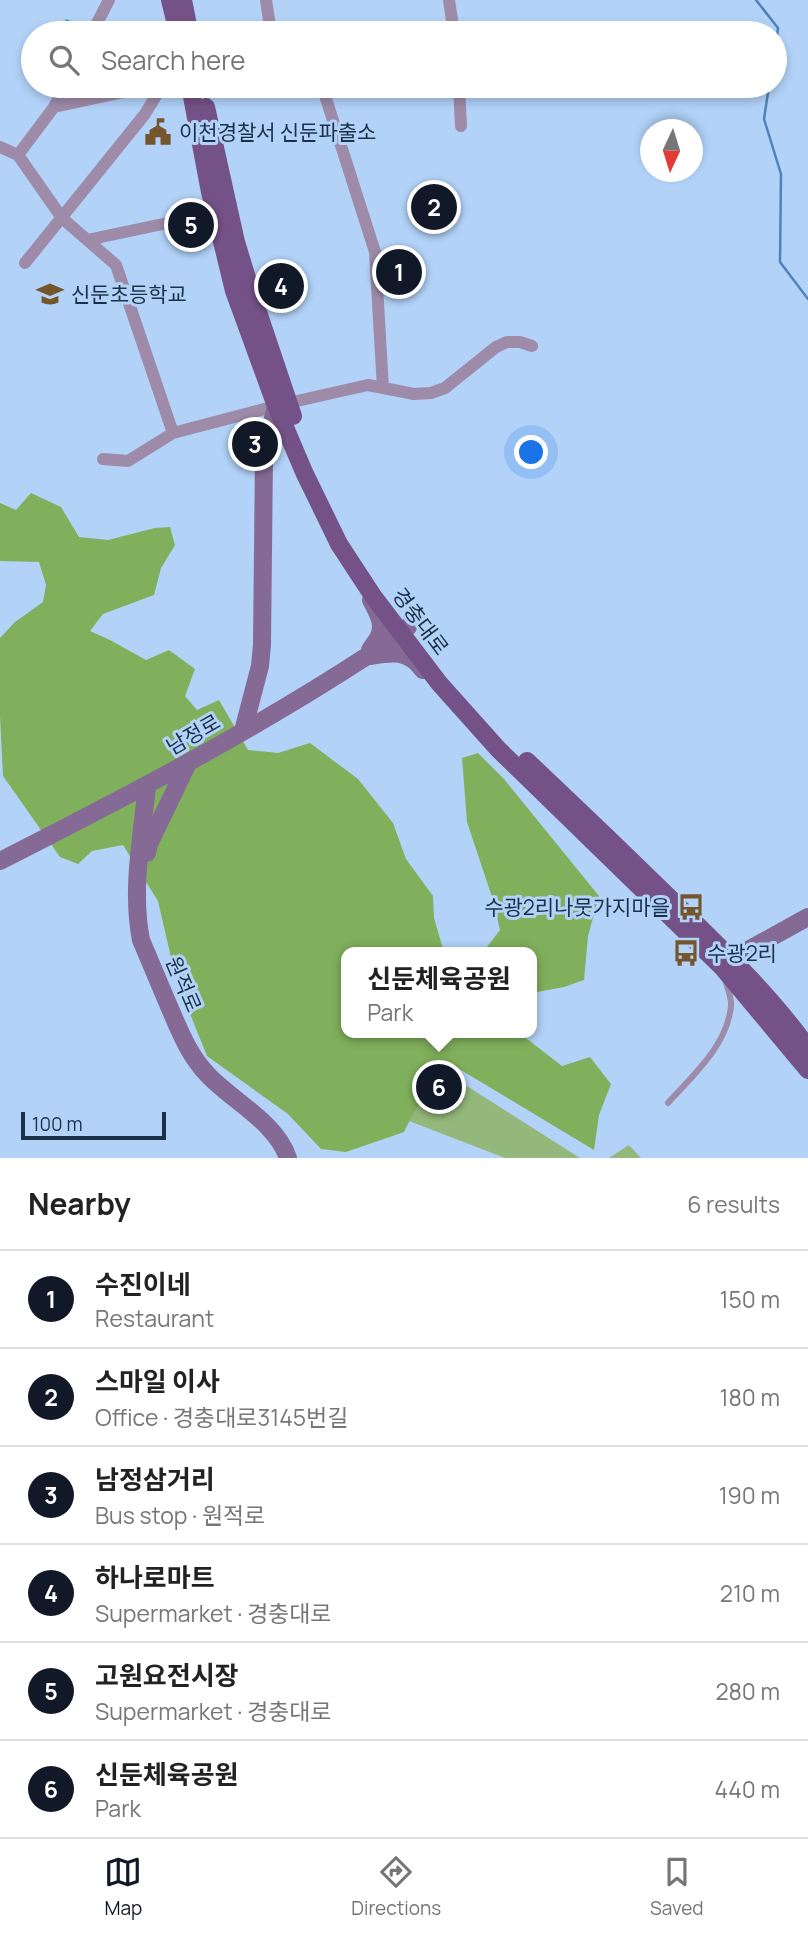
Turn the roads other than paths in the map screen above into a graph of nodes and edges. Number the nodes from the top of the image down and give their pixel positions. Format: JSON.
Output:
{"nodes":[{"id":1,"x":109,"y":0,"type":"edge"},
{"id":2,"x":170,"y":0,"type":"edge"},
{"id":3,"x":183,"y":0,"type":"edge"},
{"id":4,"x":266,"y":0,"type":"edge"},
{"id":5,"x":449,"y":0,"type":"edge"},
{"id":6,"x":98,"y":21,"type":"edge"},
{"id":7,"x":175,"y":21,"type":"edge"},
{"id":8,"x":187,"y":21,"type":"edge"},
{"id":9,"x":269,"y":21,"type":"edge"},
{"id":10,"x":452,"y":21,"type":"edge"},
{"id":11,"x":59,"y":98,"type":"edge"},
{"id":12,"x":96,"y":98,"type":"edge"},
{"id":13,"x":155,"y":98,"type":"edge"},
{"id":14,"x":192,"y":98,"type":"edge"},
{"id":15,"x":204,"y":98,"type":"edge"},
{"id":16,"x":326,"y":98,"type":"edge"},
{"id":17,"x":460,"y":98,"type":"edge"},
{"id":18,"x":54,"y":107,"type":"junction"},
{"id":19,"x":461,"y":126,"type":"dead end"},
{"id":20,"x":0,"y":148,"type":"edge"},
{"id":21,"x":18,"y":155,"type":"junction"},
{"id":22,"x":215,"y":213,"type":"junction"},
{"id":23,"x":62,"y":218,"type":"junction"},
{"id":24,"x":88,"y":240,"type":"junction"},
{"id":25,"x":24,"y":263,"type":"dead end"},
{"id":26,"x":532,"y":346,"type":"dead end"},
{"id":27,"x":383,"y":388,"type":"junction"},
{"id":28,"x":282,"y":405,"type":"junction"},
{"id":29,"x":173,"y":433,"type":"junction"},
{"id":30,"x":103,"y":459,"type":"dead end"},
{"id":31,"x":363,"y":581,"type":"junction"},
{"id":32,"x":404,"y":630,"type":"junction"},
{"id":33,"x":367,"y":657,"type":"junction"},
{"id":34,"x":439,"y":683,"type":"junction"},
{"id":35,"x":243,"y":731,"type":"junction"},
{"id":36,"x":188,"y":763,"type":"junction"},
{"id":37,"x":147,"y":786,"type":"junction"},
{"id":38,"x":0,"y":862,"type":"edge"},
{"id":39,"x":138,"y":901,"type":"junction"},
{"id":40,"x":808,"y":918,"type":"edge"},
{"id":41,"x":727,"y":963,"type":"junction"},
{"id":42,"x":808,"y":1048,"type":"edge"},
{"id":43,"x":808,"y":1070,"type":"edge"},
{"id":44,"x":668,"y":1102,"type":"dead end"},
{"id":45,"x":288,"y":1158,"type":"edge"}],
"edges":[{"from":1,"to":6,"type":"street"},
{"from":2,"to":7,"type":"main road"},
{"from":3,"to":8,"type":"main road"},
{"from":4,"to":9,"type":"street"},
{"from":5,"to":10,"type":"street"},
{"from":11,"to":18,"type":"street"},
{"from":12,"to":18,"type":"street"},
{"from":13,"to":23,"type":"street"},
{"from":14,"to":22,"type":"main road","name":"경충대로"},
{"from":15,"to":28,"type":"main road","name":"경충대로"},
{"from":16,"to":27,"type":"street"},
{"from":17,"to":19,"type":"street"},
{"from":18,"to":21,"type":"street"},
{"from":20,"to":21,"type":"street"},
{"from":21,"to":23,"type":"street"},
{"from":22,"to":24,"type":"street"},
{"from":22,"to":28,"type":"main road","name":"경충대로"},
{"from":23,"to":24,"type":"street"},
{"from":23,"to":25,"type":"street"},
{"from":24,"to":29,"type":"street"},
{"from":26,"to":27,"type":"street"},
{"from":27,"to":28,"type":"street"},
{"from":28,"to":29,"type":"street"},
{"from":28,"to":31,"type":"main road","name":"경충대로"},
{"from":28,"to":32,"type":"main road","name":"경충대로"},
{"from":28,"to":35,"type":"street"},
{"from":29,"to":30,"type":"street"},
{"from":31,"to":32,"type":"main road","name":"경충대로"},
{"from":31,"to":33,"type":"street"},
{"from":32,"to":33,"type":"street","name":"남정로"},
{"from":32,"to":34,"type":"main road","name":"경충대로"},
{"from":32,"to":41,"type":"main road","name":"경충대로"},
{"from":33,"to":34,"type":"street"},
{"from":33,"to":35,"type":"street","name":"남정로"},
{"from":34,"to":41,"type":"main road","name":"경충대로"},
{"from":35,"to":36,"type":"street","name":"남정로"},
{"from":36,"to":37,"type":"street","name":"남정로"},
{"from":36,"to":39,"type":"street"},
{"from":37,"to":38,"type":"street","name":"남정로"},
{"from":37,"to":39,"type":"street","name":"원적로"},
{"from":39,"to":45,"type":"street","name":"원적로"},
{"from":40,"to":41,"type":"street"},
{"from":41,"to":42,"type":"main road","name":"경충대로"},
{"from":41,"to":43,"type":"main road","name":"경충대로"},
{"from":41,"to":44,"type":"lane"}]}
